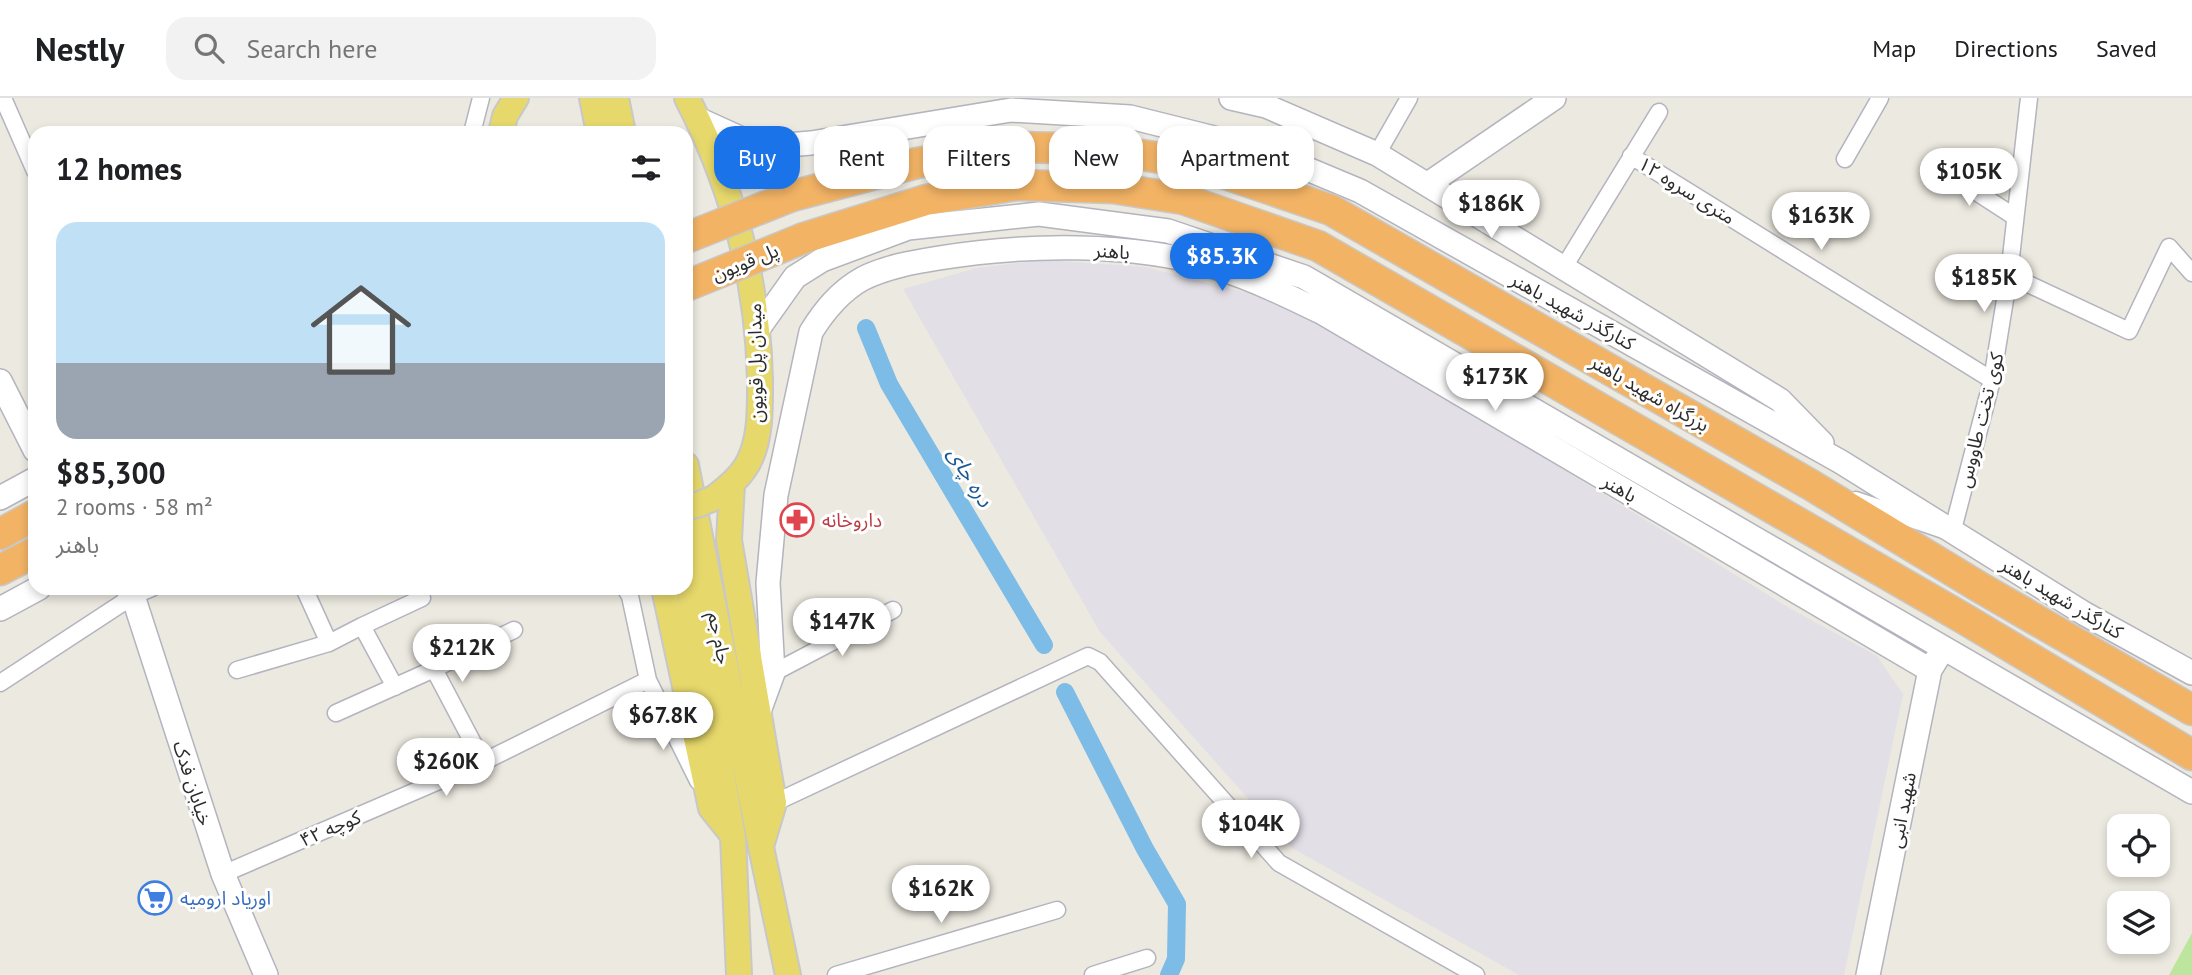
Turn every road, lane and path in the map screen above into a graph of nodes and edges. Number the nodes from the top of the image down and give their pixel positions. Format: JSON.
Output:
{"nodes":[{"id":1,"x":3,"y":98,"type":"edge"},
{"id":2,"x":481,"y":98,"type":"edge"},
{"id":3,"x":516,"y":98,"type":"edge"},
{"id":4,"x":592,"y":98,"type":"edge"},
{"id":5,"x":616,"y":98,"type":"edge"},
{"id":6,"x":1231,"y":98,"type":"edge"},
{"id":7,"x":1409,"y":98,"type":"edge"},
{"id":8,"x":1555,"y":98,"type":"edge"},
{"id":9,"x":1880,"y":98,"type":"edge"},
{"id":10,"x":2029,"y":98,"type":"edge"},
{"id":11,"x":692,"y":109,"type":"edge"},
{"id":12,"x":1658,"y":112,"type":"dead end"},
{"id":13,"x":474,"y":126,"type":"edge"},
{"id":14,"x":503,"y":126,"type":"edge"},
{"id":15,"x":598,"y":126,"type":"edge"},
{"id":16,"x":622,"y":126,"type":"edge"},
{"id":17,"x":1377,"y":154,"type":"junction"},
{"id":18,"x":28,"y":155,"type":"edge"},
{"id":19,"x":1631,"y":156,"type":"junction"},
{"id":20,"x":1845,"y":159,"type":"dead end"},
{"id":21,"x":1941,"y":169,"type":"dead end"},
{"id":22,"x":1428,"y":184,"type":"junction"},
{"id":23,"x":2015,"y":217,"type":"junction"},
{"id":24,"x":693,"y":235,"type":"edge"},
{"id":25,"x":804,"y":238,"type":"joint"},
{"id":26,"x":1564,"y":268,"type":"junction"},
{"id":27,"x":2192,"y":273,"type":"edge"},
{"id":28,"x":2009,"y":275,"type":"junction"},
{"id":29,"x":693,"y":283,"type":"edge"},
{"id":30,"x":758,"y":329,"type":"junction"},
{"id":31,"x":1992,"y":380,"type":"junction"},
{"id":32,"x":0,"y":381,"type":"edge"},
{"id":33,"x":28,"y":436,"type":"edge"},
{"id":34,"x":1841,"y":463,"type":"junction"},
{"id":35,"x":28,"y":483,"type":"edge"},
{"id":36,"x":1811,"y":485,"type":"junction"},
{"id":37,"x":723,"y":491,"type":"junction"},
{"id":38,"x":0,"y":498,"type":"edge"},
{"id":39,"x":693,"y":501,"type":"edge"},
{"id":40,"x":693,"y":506,"type":"edge"},
{"id":41,"x":28,"y":519,"type":"edge"},
{"id":42,"x":1952,"y":533,"type":"junction"},
{"id":43,"x":0,"y":534,"type":"edge"},
{"id":44,"x":28,"y":556,"type":"edge"},
{"id":45,"x":0,"y":570,"type":"edge"},
{"id":46,"x":28,"y":594,"type":"edge"},
{"id":47,"x":131,"y":595,"type":"edge"},
{"id":48,"x":138,"y":595,"type":"edge"},
{"id":49,"x":307,"y":595,"type":"edge"},
{"id":50,"x":629,"y":595,"type":"edge"},
{"id":51,"x":665,"y":595,"type":"edge"},
{"id":52,"x":691,"y":595,"type":"edge"},
{"id":53,"x":422,"y":598,"type":"dead end"},
{"id":54,"x":0,"y":609,"type":"edge"},
{"id":55,"x":893,"y":610,"type":"dead end"},
{"id":56,"x":362,"y":626,"type":"junction"},
{"id":57,"x":514,"y":630,"type":"dead end"},
{"id":58,"x":329,"y":643,"type":"junction"},
{"id":59,"x":1943,"y":648,"type":"junction"},
{"id":60,"x":434,"y":669,"type":"junction"},
{"id":61,"x":237,"y":670,"type":"dead end"},
{"id":62,"x":1930,"y":670,"type":"junction"},
{"id":63,"x":773,"y":673,"type":"junction"},
{"id":64,"x":2192,"y":673,"type":"edge"},
{"id":65,"x":648,"y":680,"type":"junction"},
{"id":66,"x":0,"y":683,"type":"edge"},
{"id":67,"x":395,"y":687,"type":"junction"},
{"id":68,"x":2192,"y":710,"type":"edge"},
{"id":69,"x":336,"y":713,"type":"dead end"},
{"id":70,"x":758,"y":714,"type":"junction"},
{"id":71,"x":2192,"y":755,"type":"edge"},
{"id":72,"x":483,"y":762,"type":"junction"},
{"id":73,"x":2192,"y":792,"type":"edge"},
{"id":74,"x":774,"y":803,"type":"junction"},
{"id":75,"x":711,"y":808,"type":"junction"},
{"id":76,"x":733,"y":836,"type":"junction"},
{"id":77,"x":761,"y":847,"type":"junction"},
{"id":78,"x":223,"y":874,"type":"junction"},
{"id":79,"x":1057,"y":910,"type":"dead end"},
{"id":80,"x":1147,"y":958,"type":"dead end"},
{"id":81,"x":266,"y":975,"type":"edge"},
{"id":82,"x":739,"y":975,"type":"edge"},
{"id":83,"x":788,"y":975,"type":"edge"},
{"id":84,"x":836,"y":975,"type":"edge"},
{"id":85,"x":1093,"y":975,"type":"edge"},
{"id":86,"x":1476,"y":975,"type":"edge"},
{"id":87,"x":1868,"y":975,"type":"edge"}],
"edges":[{"from":1,"to":18,"type":"street"},
{"from":2,"to":13,"type":"street"},
{"from":3,"to":14,"type":"main road"},
{"from":4,"to":15,"type":"main road"},
{"from":5,"to":16,"type":"main road"},
{"from":6,"to":17,"type":"main road"},
{"from":7,"to":17,"type":"street"},
{"from":8,"to":22,"type":"main road"},
{"from":9,"to":20,"type":"street"},
{"from":10,"to":23,"type":"street","name":"کوی تخت طاووس"},
{"from":11,"to":30,"type":"main road","name":"میدان پل قویون"},
{"from":11,"to":34,"type":"main road","name":"کنارگذر شهید باهنر"},
{"from":12,"to":19,"type":"street"},
{"from":17,"to":22,"type":"main road"},
{"from":19,"to":26,"type":"street"},
{"from":19,"to":31,"type":"street","name":"۱۲ متری سروه"},
{"from":21,"to":23,"type":"street"},
{"from":22,"to":26,"type":"main road"},
{"from":23,"to":28,"type":"street","name":"کوی تخت طاووس"},
{"from":24,"to":36,"type":"highway","name":"بزرگراه شهید باهنر","bridge":true},
{"from":25,"to":29,"type":"highway","name":"پل قویون","bridge":true},
{"from":25,"to":71,"type":"highway","name":"بزرگراه شهید باهنر"},
{"from":26,"to":34,"type":"main road"},
{"from":27,"to":28,"type":"street"},
{"from":28,"to":31,"type":"street","name":"کوی تخت طاووس"},
{"from":30,"to":37,"type":"main road","name":"میدان پل قویون"},
{"from":30,"to":59,"type":"main road"},
{"from":31,"to":42,"type":"street","name":"کوی تخت طاووس"},
{"from":32,"to":33,"type":"main road"},
{"from":34,"to":42,"type":"main road","name":"کنارگذر شهید باهنر"},
{"from":35,"to":38,"type":"main road"},
{"from":36,"to":42,"type":"street"},
{"from":36,"to":68,"type":"highway","name":"بزرگراه شهید باهنر"},
{"from":37,"to":40,"type":"main road","bridge":true},
{"from":37,"to":70,"type":"main road"},
{"from":39,"to":77,"type":"main road","name":"جام جم"},
{"from":41,"to":43,"type":"highway"},
{"from":42,"to":64,"type":"main road","name":"کنارگذر شهید باهنر"},
{"from":44,"to":45,"type":"highway"},
{"from":46,"to":54,"type":"main road"},
{"from":47,"to":66,"type":"street"},
{"from":48,"to":78,"type":"main road","name":"خیابان فدک"},
{"from":49,"to":58,"type":"street"},
{"from":50,"to":65,"type":"street"},
{"from":51,"to":75,"type":"main road"},
{"from":52,"to":76,"type":"main road","name":"جام جم"},
{"from":53,"to":56,"type":"street"},
{"from":55,"to":63,"type":"street"},
{"from":56,"to":58,"type":"street"},
{"from":56,"to":67,"type":"street"},
{"from":57,"to":60,"type":"street"},
{"from":58,"to":61,"type":"street"},
{"from":59,"to":62,"type":"main road","name":"شهید انبی"},
{"from":59,"to":73,"type":"main road"},
{"from":60,"to":67,"type":"street"},
{"from":60,"to":72,"type":"street"},
{"from":62,"to":63,"type":"main road","name":"باهنر"},
{"from":62,"to":87,"type":"main road","name":"شهید انبی"},
{"from":63,"to":70,"type":"main road","name":"باهنر"},
{"from":65,"to":72,"type":"street","name":"کوچه ۴۲"},
{"from":65,"to":75,"type":"street"},
{"from":67,"to":69,"type":"street"},
{"from":70,"to":74,"type":"main road"},
{"from":72,"to":78,"type":"street","name":"کوچه ۴۲"},
{"from":74,"to":77,"type":"main road"},
{"from":74,"to":86,"type":"street"},
{"from":75,"to":76,"type":"main road"},
{"from":76,"to":82,"type":"main road","name":"جام جم"},
{"from":77,"to":83,"type":"main road","name":"جام جم"},
{"from":78,"to":81,"type":"main road","name":"خیابان فدک"},
{"from":79,"to":84,"type":"street"},
{"from":80,"to":85,"type":"street"}]}
